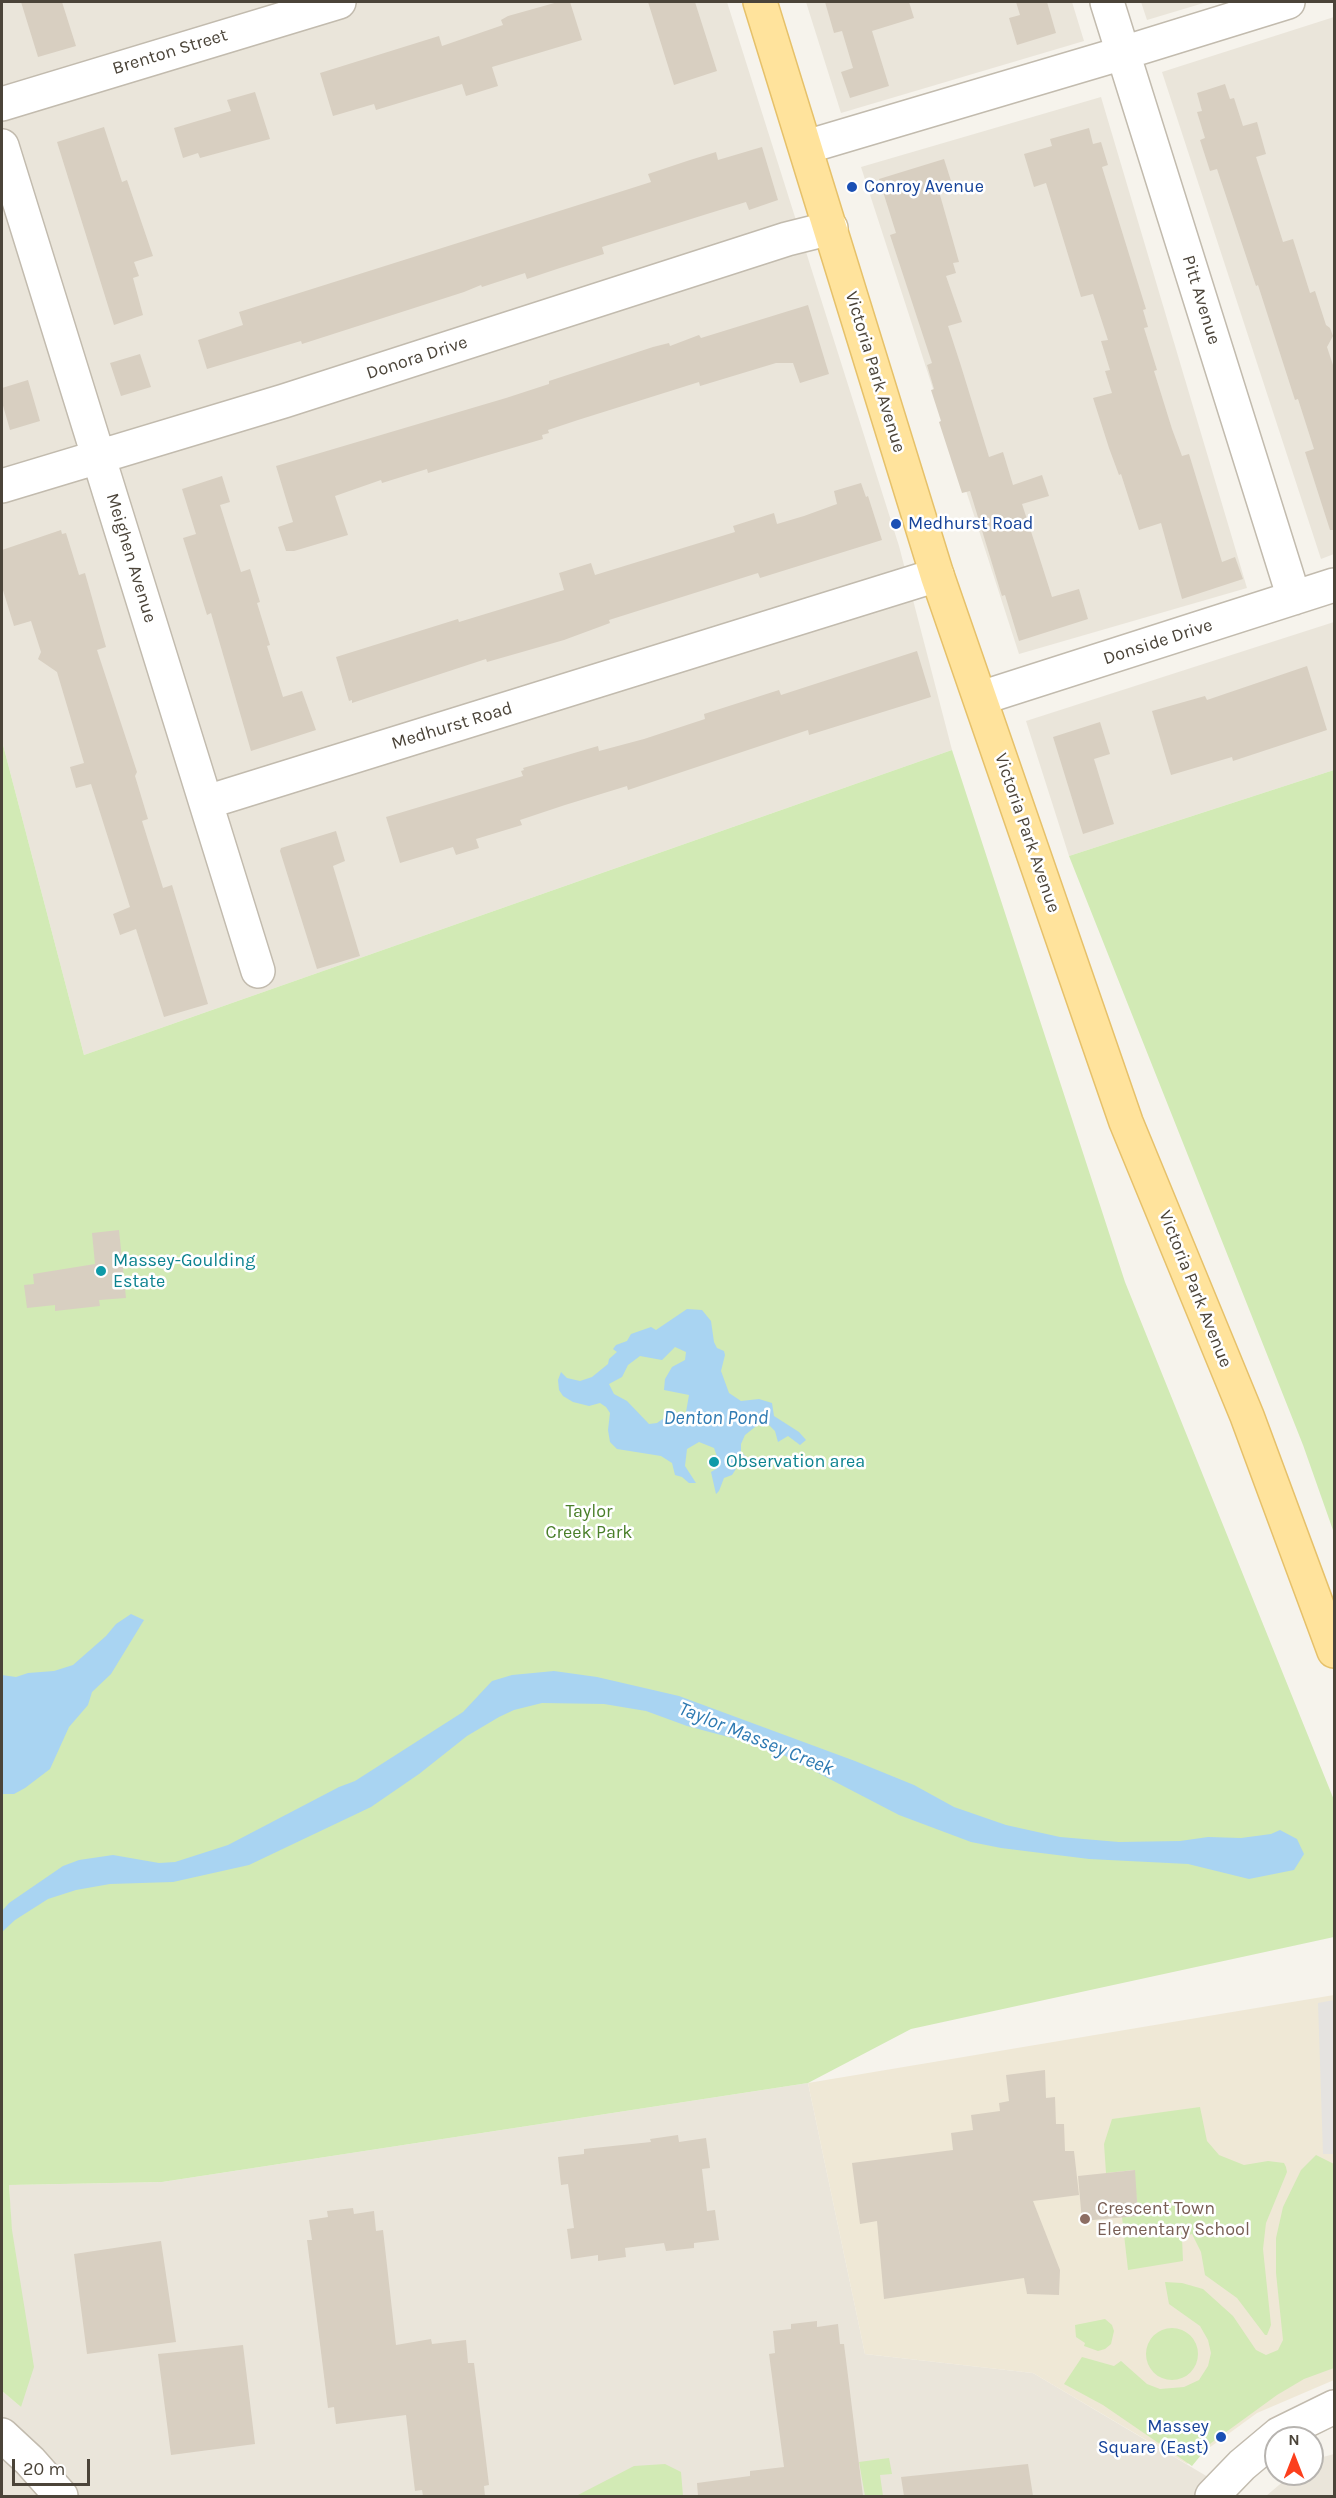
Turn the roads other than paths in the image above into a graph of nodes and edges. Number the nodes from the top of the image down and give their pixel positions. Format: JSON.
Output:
{"nodes":[{"id":1,"x":339,"y":2,"type":"edge"},
{"id":2,"x":760,"y":2,"type":"edge"},
{"id":3,"x":1107,"y":2,"type":"edge"},
{"id":4,"x":1288,"y":2,"type":"edge"},
{"id":5,"x":1123,"y":53,"type":"junction"},
{"id":6,"x":2,"y":104,"type":"edge"},
{"id":7,"x":2,"y":146,"type":"edge"},
{"id":8,"x":806,"y":147,"type":"junction"},
{"id":9,"x":831,"y":228,"type":"junction"},
{"id":10,"x":99,"y":456,"type":"junction"},
{"id":11,"x":2,"y":486,"type":"edge"},
{"id":12,"x":937,"y":575,"type":"junction"},
{"id":13,"x":1335,"y":585,"type":"edge"},
{"id":14,"x":1294,"y":598,"type":"junction"},
{"id":15,"x":981,"y":698,"type":"junction"},
{"id":16,"x":207,"y":802,"type":"junction"},
{"id":17,"x":258,"y":971,"type":"dead end"},
{"id":18,"x":1335,"y":1650,"type":"edge"},
{"id":19,"x":1335,"y":2407,"type":"edge"},
{"id":20,"x":2,"y":2435,"type":"edge"},
{"id":21,"x":61,"y":2496,"type":"edge"},
{"id":22,"x":1212,"y":2496,"type":"edge"}],
"edges":[{"from":1,"to":6,"type":"street","name":"Brenton Street"},
{"from":2,"to":8,"type":"main road","name":"Victoria Park Avenue"},
{"from":3,"to":5,"type":"street","name":"Pitt Avenue"},
{"from":4,"to":5,"type":"street"},
{"from":5,"to":8,"type":"street"},
{"from":5,"to":14,"type":"street","name":"Pitt Avenue"},
{"from":7,"to":10,"type":"street","name":"Meighen Avenue"},
{"from":8,"to":9,"type":"main road","name":"Victoria Park Avenue"},
{"from":9,"to":10,"type":"street","name":"Donora Drive"},
{"from":9,"to":12,"type":"main road","name":"Victoria Park Avenue"},
{"from":10,"to":11,"type":"street","name":"Donora Drive"},
{"from":10,"to":16,"type":"street","name":"Meighen Avenue"},
{"from":12,"to":15,"type":"main road","name":"Victoria Park Avenue"},
{"from":12,"to":16,"type":"street","name":"Medhurst Road"},
{"from":13,"to":14,"type":"street","name":"Donside Drive"},
{"from":14,"to":15,"type":"street","name":"Donside Drive"},
{"from":15,"to":18,"type":"main road","name":"Victoria Park Avenue"},
{"from":16,"to":17,"type":"street","name":"Meighen Avenue"},
{"from":19,"to":22,"type":"street"},
{"from":20,"to":21,"type":"street"}]}
